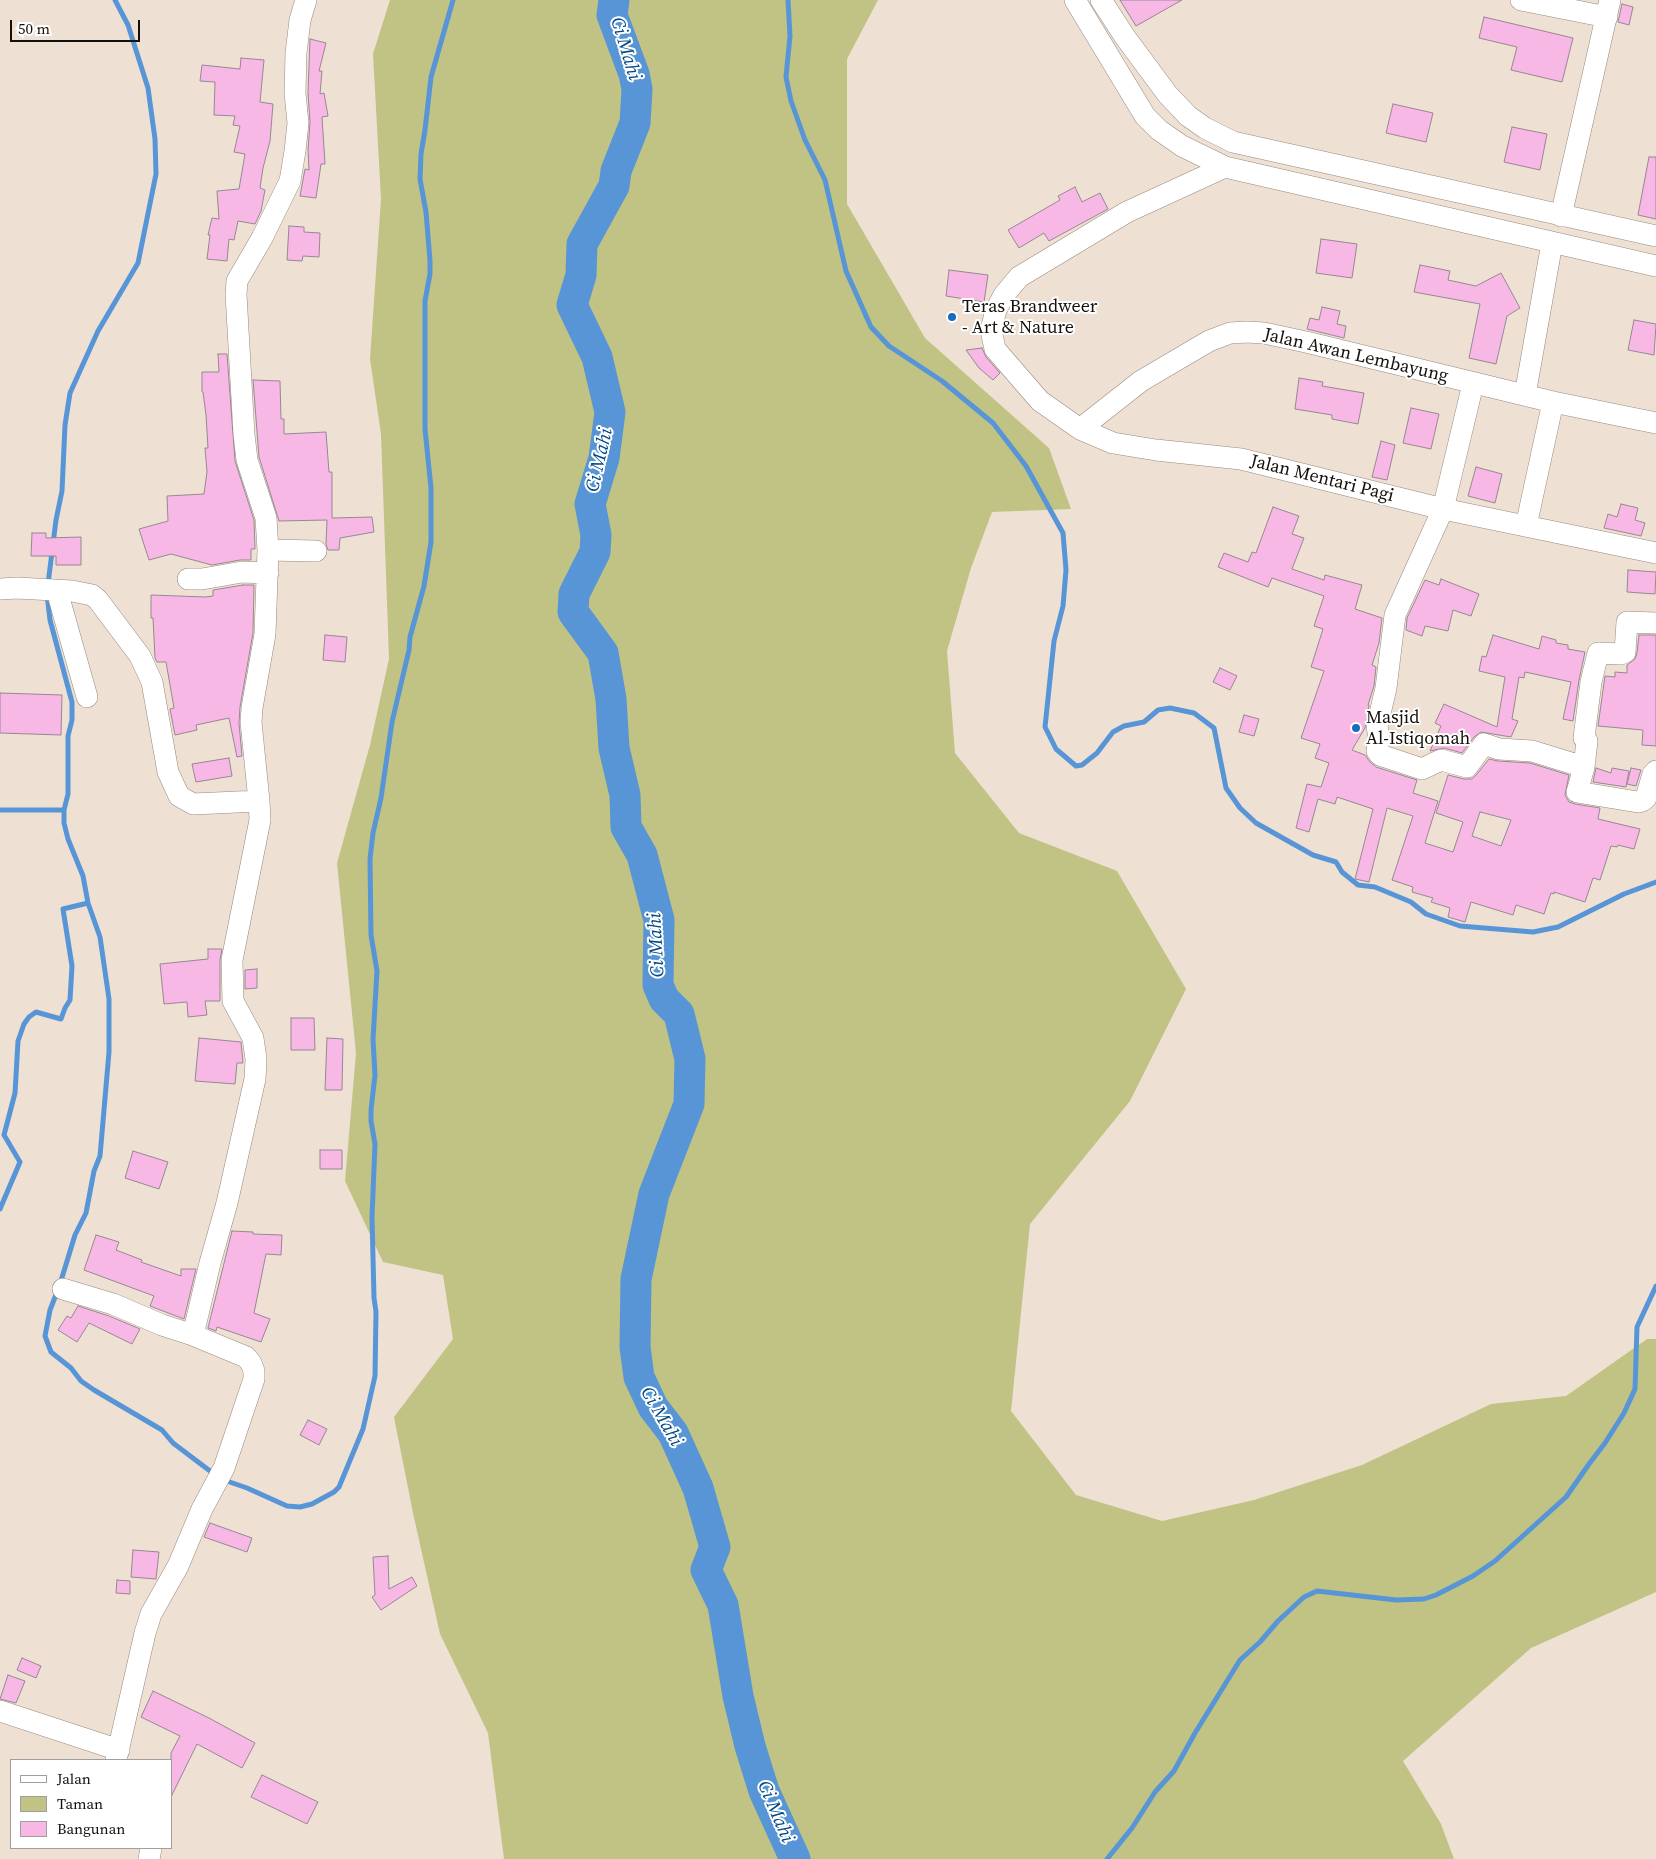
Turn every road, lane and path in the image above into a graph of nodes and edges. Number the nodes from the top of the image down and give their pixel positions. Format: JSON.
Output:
{"nodes":[{"id":1,"x":306,"y":0,"type":"edge"},
{"id":2,"x":1075,"y":0,"type":"edge"},
{"id":3,"x":1101,"y":0,"type":"edge"},
{"id":4,"x":1521,"y":0,"type":"edge"},
{"id":5,"x":1609,"y":8,"type":"edge"},
{"id":6,"x":1225,"y":167,"type":"junction"},
{"id":7,"x":1560,"y":215,"type":"junction"},
{"id":8,"x":1656,"y":236,"type":"edge"},
{"id":9,"x":1551,"y":243,"type":"junction"},
{"id":10,"x":1656,"y":266,"type":"edge"},
{"id":11,"x":1473,"y":384,"type":"junction"},
{"id":12,"x":1525,"y":396,"type":"junction"},
{"id":13,"x":1553,"y":402,"type":"junction"},
{"id":14,"x":1656,"y":423,"type":"edge"},
{"id":15,"x":1080,"y":429,"type":"junction"},
{"id":16,"x":1443,"y":509,"type":"junction"},
{"id":17,"x":1526,"y":526,"type":"junction"},
{"id":18,"x":268,"y":550,"type":"junction"},
{"id":19,"x":316,"y":551,"type":"dead end"},
{"id":20,"x":1656,"y":553,"type":"edge"},
{"id":21,"x":268,"y":573,"type":"junction"},
{"id":22,"x":188,"y":579,"type":"dead end"},
{"id":23,"x":0,"y":589,"type":"edge"},
{"id":24,"x":57,"y":591,"type":"junction"},
{"id":25,"x":1656,"y":623,"type":"edge"},
{"id":26,"x":86,"y":697,"type":"dead end"},
{"id":27,"x":1584,"y":767,"type":"junction"},
{"id":28,"x":1656,"y":771,"type":"edge"},
{"id":29,"x":259,"y":801,"type":"junction"},
{"id":30,"x":64,"y":1289,"type":"dead end"},
{"id":31,"x":193,"y":1335,"type":"junction"},
{"id":32,"x":0,"y":1711,"type":"edge"},
{"id":33,"x":117,"y":1755,"type":"edge"}],
"edges":[{"from":1,"to":18,"type":"street"},
{"from":2,"to":6,"type":"street"},
{"from":3,"to":7,"type":"street"},
{"from":4,"to":5,"type":"street"},
{"from":5,"to":7,"type":"street"},
{"from":6,"to":9,"type":"street"},
{"from":6,"to":15,"type":"street","name":"Jalan Mentari Pagi"},
{"from":7,"to":8,"type":"street"},
{"from":7,"to":9,"type":"street"},
{"from":9,"to":10,"type":"street"},
{"from":9,"to":12,"type":"street"},
{"from":11,"to":12,"type":"street","name":"Jalan Awan Lembayung"},
{"from":11,"to":15,"type":"street","name":"Jalan Awan Lembayung"},
{"from":11,"to":16,"type":"street"},
{"from":12,"to":13,"type":"street","name":"Jalan Awan Lembayung"},
{"from":13,"to":14,"type":"street","name":"Jalan Awan Lembayung"},
{"from":13,"to":17,"type":"street"},
{"from":15,"to":16,"type":"street","name":"Jalan Mentari Pagi"},
{"from":16,"to":17,"type":"street","name":"Jalan Mentari Pagi"},
{"from":16,"to":27,"type":"street"},
{"from":17,"to":20,"type":"street","name":"Jalan Mentari Pagi"},
{"from":18,"to":19,"type":"street"},
{"from":18,"to":21,"type":"street"},
{"from":21,"to":22,"type":"street"},
{"from":21,"to":29,"type":"street"},
{"from":23,"to":24,"type":"street"},
{"from":24,"to":26,"type":"street"},
{"from":24,"to":29,"type":"street"},
{"from":25,"to":27,"type":"street"},
{"from":27,"to":28,"type":"street"},
{"from":29,"to":31,"type":"street"},
{"from":30,"to":31,"type":"street"},
{"from":31,"to":33,"type":"street"},
{"from":32,"to":33,"type":"street"}]}
